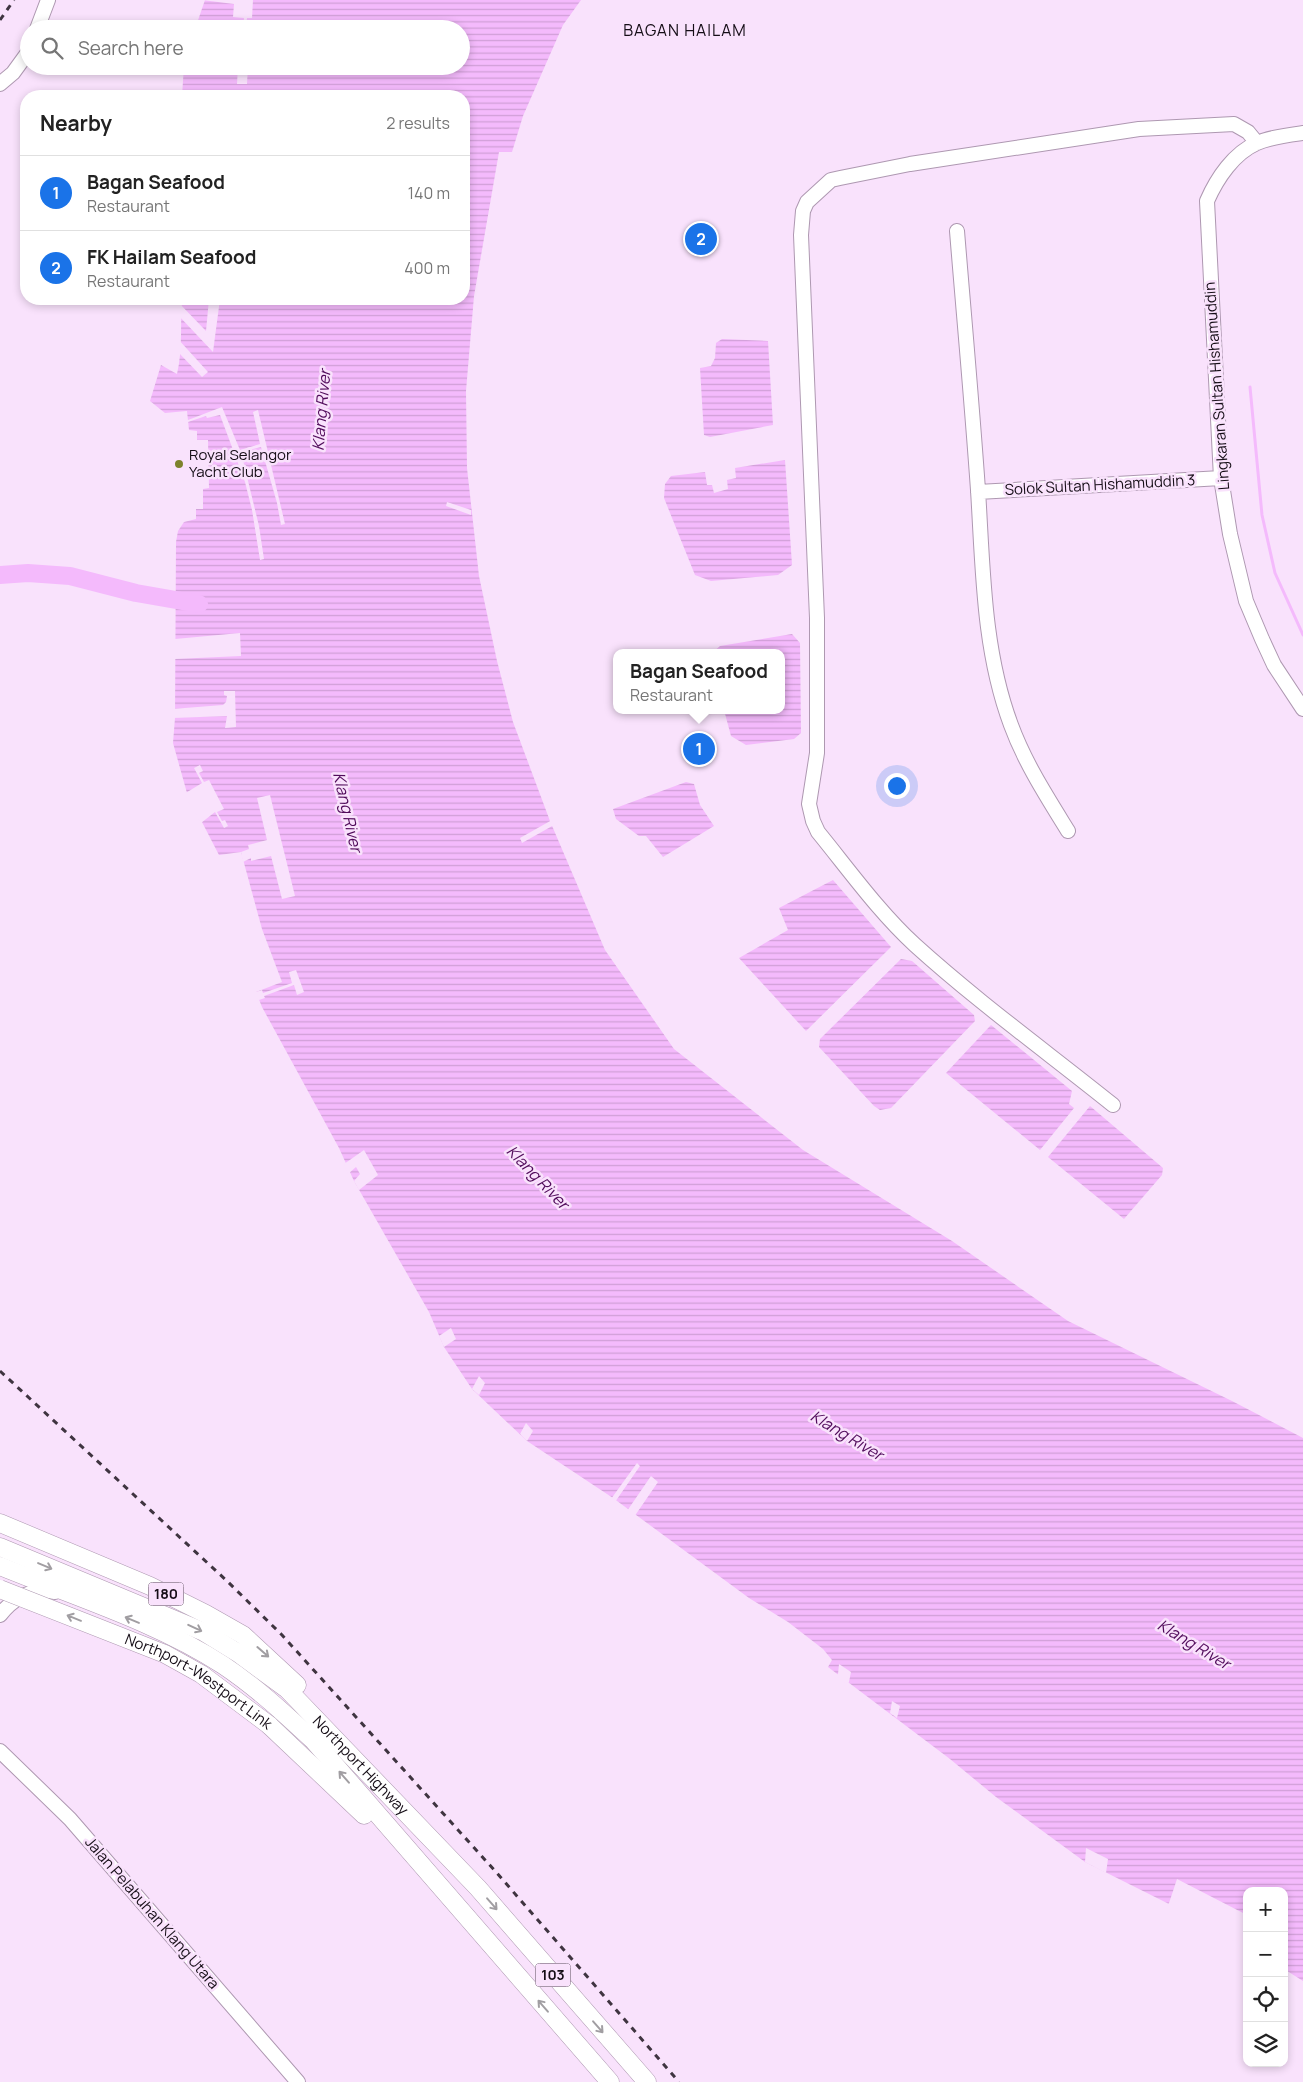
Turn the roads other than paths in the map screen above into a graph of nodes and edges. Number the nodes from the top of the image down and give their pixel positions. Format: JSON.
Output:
{"nodes":[{"id":1,"x":48,"y":0,"type":"edge"},
{"id":2,"x":40,"y":20,"type":"edge"},
{"id":3,"x":20,"y":63,"type":"edge"},
{"id":4,"x":0,"y":84,"type":"edge"},
{"id":5,"x":1303,"y":133,"type":"edge"},
{"id":6,"x":1257,"y":143,"type":"junction"},
{"id":7,"x":957,"y":230,"type":"dead end"},
{"id":8,"x":1221,"y":478,"type":"junction"},
{"id":9,"x":978,"y":492,"type":"junction"},
{"id":10,"x":1303,"y":710,"type":"edge"},
{"id":11,"x":1068,"y":831,"type":"dead end"},
{"id":12,"x":1113,"y":1105,"type":"dead end"},
{"id":13,"x":0,"y":1523,"type":"edge"},
{"id":14,"x":0,"y":1547,"type":"edge"},
{"id":15,"x":0,"y":1566,"type":"edge"},
{"id":16,"x":0,"y":1589,"type":"edge"},
{"id":17,"x":78,"y":1596,"type":"junction"},
{"id":18,"x":0,"y":1615,"type":"edge"},
{"id":19,"x":0,"y":1751,"type":"edge"},
{"id":20,"x":459,"y":1869,"type":"junction"},
{"id":21,"x":433,"y":1881,"type":"junction"},
{"id":22,"x":298,"y":2082,"type":"edge"},
{"id":23,"x":610,"y":2082,"type":"edge"},
{"id":24,"x":646,"y":2082,"type":"edge"}],
"edges":[{"from":1,"to":2,"type":"street"},
{"from":3,"to":4,"type":"street"},
{"from":5,"to":6,"type":"street","name":"Lingkaran Sultan Hishamuddin"},
{"from":6,"to":8,"type":"street","name":"Lingkaran Sultan Hishamuddin"},
{"from":6,"to":12,"type":"street"},
{"from":7,"to":9,"type":"street"},
{"from":8,"to":9,"type":"street","name":"Solok Sultan Hishamuddin 3"},
{"from":8,"to":10,"type":"street","name":"Lingkaran Sultan Hishamuddin"},
{"from":9,"to":11,"type":"street"},
{"from":13,"to":20,"type":"main road","number":"180","one_way":true},
{"from":14,"to":20,"type":"main road","name":"Northport Highway","number":"103","one_way":true},
{"from":15,"to":17,"type":"main road","name":"Northport Highway","number":"103"},
{"from":21,"to":16,"type":"main road","name":"Northport-Westport Link","one_way":true,"bridge":true},
{"from":17,"to":18,"type":"street"},
{"from":21,"to":17,"type":"main road","name":"Northport Highway","number":"103","one_way":true},
{"from":19,"to":22,"type":"street","name":"Jalan Pelabuhan Klang Utara"},
{"from":20,"to":24,"type":"main road","name":"Northport Highway","number":"103","one_way":true},
{"from":23,"to":21,"type":"main road","name":"Northport Highway","number":"103","one_way":true}]}
